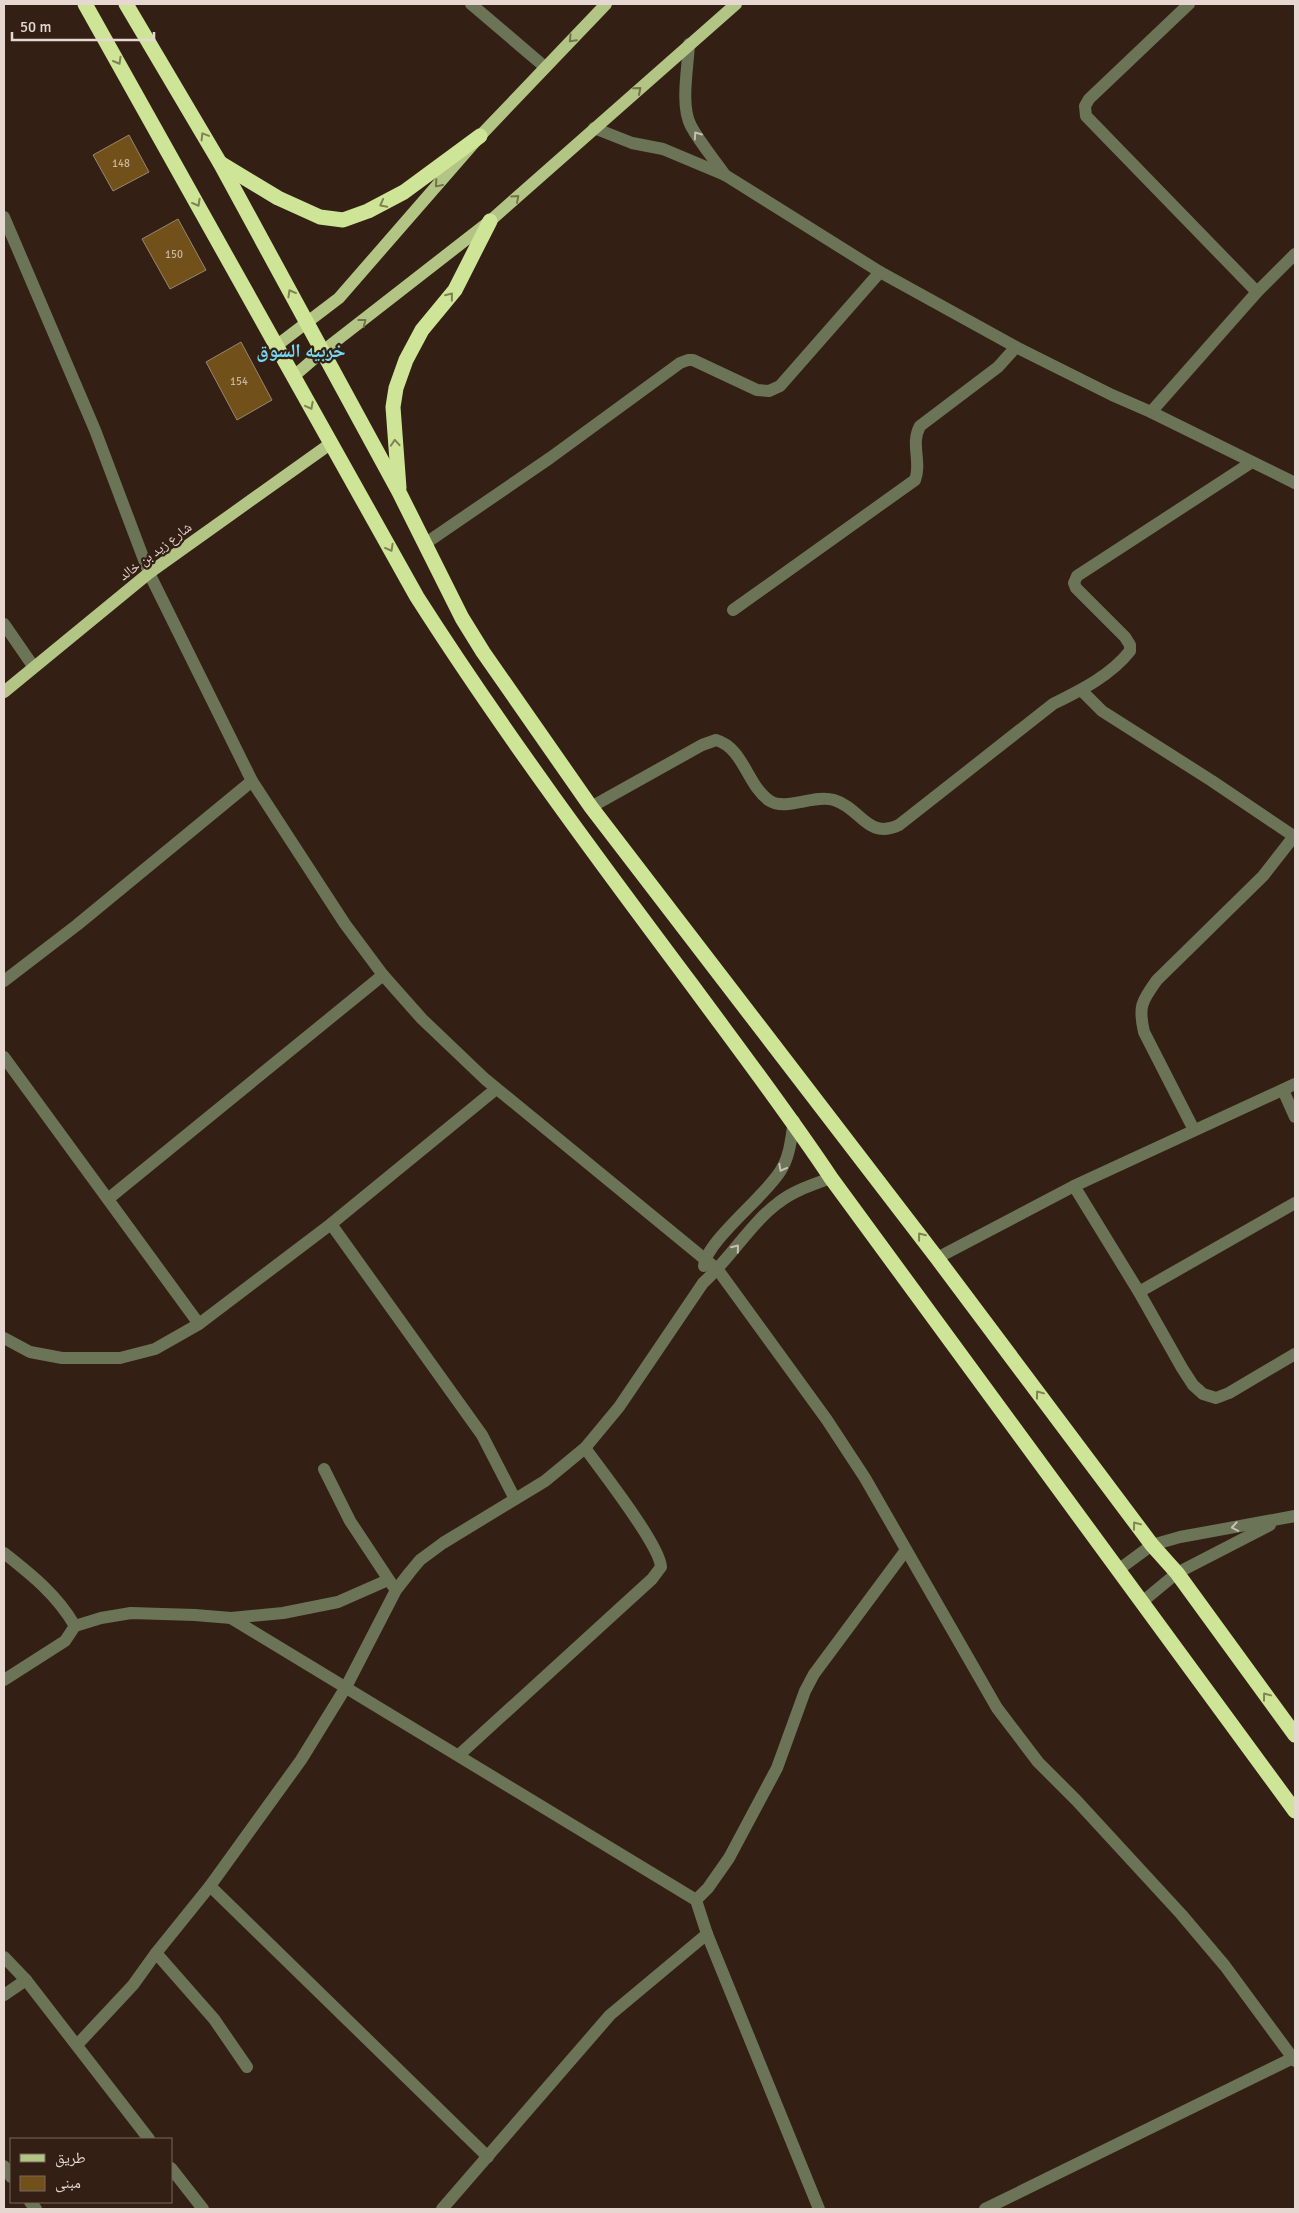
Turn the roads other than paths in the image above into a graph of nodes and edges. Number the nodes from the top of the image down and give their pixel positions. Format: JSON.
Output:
{"nodes":[{"id":1,"x":85,"y":4,"type":"edge"},
{"id":2,"x":126,"y":4,"type":"edge"},
{"id":3,"x":471,"y":4,"type":"edge"},
{"id":4,"x":606,"y":4,"type":"edge"},
{"id":5,"x":736,"y":4,"type":"edge"},
{"id":6,"x":1189,"y":4,"type":"edge"},
{"id":7,"x":689,"y":44,"type":"junction"},
{"id":8,"x":545,"y":67,"type":"junction"},
{"id":9,"x":594,"y":128,"type":"junction"},
{"id":10,"x":480,"y":136,"type":"junction"},
{"id":11,"x":220,"y":163,"type":"junction"},
{"id":12,"x":725,"y":175,"type":"junction"},
{"id":13,"x":4,"y":217,"type":"edge"},
{"id":14,"x":490,"y":221,"type":"junction"},
{"id":15,"x":1295,"y":254,"type":"edge"},
{"id":16,"x":880,"y":272,"type":"junction"},
{"id":17,"x":1257,"y":292,"type":"junction"},
{"id":18,"x":307,"y":322,"type":"junction"},
{"id":19,"x":276,"y":346,"type":"junction"},
{"id":20,"x":1016,"y":347,"type":"junction"},
{"id":21,"x":323,"y":351,"type":"junction"},
{"id":22,"x":294,"y":376,"type":"junction"},
{"id":23,"x":1151,"y":412,"type":"junction"},
{"id":24,"x":330,"y":444,"type":"junction"},
{"id":25,"x":1252,"y":462,"type":"junction"},
{"id":26,"x":1295,"y":483,"type":"edge"},
{"id":27,"x":399,"y":492,"type":"junction"},
{"id":28,"x":426,"y":543,"type":"junction"},
{"id":29,"x":149,"y":572,"type":"junction"},
{"id":30,"x":733,"y":610,"type":"dead end"},
{"id":31,"x":4,"y":624,"type":"edge"},
{"id":32,"x":33,"y":666,"type":"junction"},
{"id":33,"x":1082,"y":691,"type":"junction"},
{"id":34,"x":4,"y":692,"type":"edge"},
{"id":35,"x":252,"y":781,"type":"junction"},
{"id":36,"x":590,"y":807,"type":"junction"},
{"id":37,"x":1295,"y":836,"type":"edge"},
{"id":38,"x":383,"y":976,"type":"junction"},
{"id":39,"x":4,"y":981,"type":"edge"},
{"id":40,"x":4,"y":1056,"type":"edge"},
{"id":41,"x":1295,"y":1084,"type":"edge"},
{"id":42,"x":496,"y":1089,"type":"junction"},
{"id":43,"x":1283,"y":1090,"type":"junction"},
{"id":44,"x":1295,"y":1117,"type":"edge"},
{"id":45,"x":794,"y":1121,"type":"junction"},
{"id":46,"x":1194,"y":1130,"type":"junction"},
{"id":47,"x":831,"y":1178,"type":"junction"},
{"id":48,"x":1074,"y":1186,"type":"junction"},
{"id":49,"x":108,"y":1199,"type":"junction"},
{"id":50,"x":1295,"y":1203,"type":"edge"},
{"id":51,"x":331,"y":1224,"type":"junction"},
{"id":52,"x":938,"y":1258,"type":"junction"},
{"id":53,"x":705,"y":1259,"type":"junction"},
{"id":54,"x":718,"y":1270,"type":"junction"},
{"id":55,"x":703,"y":1283,"type":"junction"},
{"id":56,"x":1139,"y":1292,"type":"junction"},
{"id":57,"x":199,"y":1324,"type":"junction"},
{"id":58,"x":4,"y":1338,"type":"edge"},
{"id":59,"x":1295,"y":1354,"type":"edge"},
{"id":60,"x":585,"y":1448,"type":"junction"},
{"id":61,"x":324,"y":1468,"type":"dead end"},
{"id":62,"x":516,"y":1499,"type":"junction"},
{"id":63,"x":1289,"y":1517,"type":"edge"},
{"id":64,"x":1152,"y":1545,"type":"junction"},
{"id":65,"x":906,"y":1550,"type":"junction"},
{"id":66,"x":4,"y":1553,"type":"edge"},
{"id":67,"x":1118,"y":1570,"type":"junction"},
{"id":68,"x":1177,"y":1573,"type":"junction"},
{"id":69,"x":392,"y":1585,"type":"junction"},
{"id":70,"x":1142,"y":1602,"type":"junction"},
{"id":71,"x":231,"y":1618,"type":"junction"},
{"id":72,"x":75,"y":1626,"type":"junction"},
{"id":73,"x":4,"y":1680,"type":"edge"},
{"id":74,"x":346,"y":1687,"type":"junction"},
{"id":75,"x":1295,"y":1735,"type":"edge"},
{"id":76,"x":459,"y":1755,"type":"junction"},
{"id":77,"x":1295,"y":1811,"type":"edge"},
{"id":78,"x":210,"y":1886,"type":"junction"},
{"id":79,"x":696,"y":1900,"type":"junction"},
{"id":80,"x":707,"y":1934,"type":"junction"},
{"id":81,"x":156,"y":1953,"type":"junction"},
{"id":82,"x":4,"y":1957,"type":"edge"},
{"id":83,"x":26,"y":1980,"type":"junction"},
{"id":84,"x":4,"y":1995,"type":"edge"},
{"id":85,"x":77,"y":2045,"type":"junction"},
{"id":86,"x":1295,"y":2058,"type":"edge"},
{"id":87,"x":247,"y":2067,"type":"dead end"},
{"id":88,"x":148,"y":2138,"type":"edge"},
{"id":89,"x":488,"y":2157,"type":"junction"},
{"id":90,"x":172,"y":2169,"type":"edge"},
{"id":91,"x":203,"y":2209,"type":"edge"},
{"id":92,"x":442,"y":2209,"type":"edge"},
{"id":93,"x":819,"y":2209,"type":"edge"},
{"id":94,"x":984,"y":2209,"type":"edge"}],
"edges":[{"from":1,"to":19,"type":"highway","one_way":true},
{"from":11,"to":2,"type":"highway","one_way":true},
{"from":3,"to":8,"type":"street"},
{"from":4,"to":8,"type":"main road","one_way":true},
{"from":5,"to":7,"type":"main road"},
{"from":6,"to":17,"type":"street"},
{"from":9,"to":7,"type":"main road","one_way":true},
{"from":12,"to":7,"type":"street","one_way":true},
{"from":8,"to":10,"type":"main road"},
{"from":9,"to":12,"type":"street"},
{"from":14,"to":9,"type":"main road","one_way":true},
{"from":10,"to":11,"type":"highway","one_way":true},
{"from":10,"to":18,"type":"main road","one_way":true},
{"from":18,"to":11,"type":"highway","one_way":true},
{"from":12,"to":16,"type":"street"},
{"from":13,"to":29,"type":"street"},
{"from":21,"to":14,"type":"main road","one_way":true},
{"from":27,"to":14,"type":"highway","one_way":true},
{"from":15,"to":17,"type":"street"},
{"from":16,"to":20,"type":"street"},
{"from":16,"to":28,"type":"street"},
{"from":17,"to":23,"type":"street"},
{"from":18,"to":19,"type":"main road"},
{"from":18,"to":21,"type":"highway"},
{"from":19,"to":22,"type":"highway"},
{"from":20,"to":23,"type":"street"},
{"from":20,"to":30,"type":"street"},
{"from":21,"to":22,"type":"main road"},
{"from":21,"to":27,"type":"highway"},
{"from":22,"to":24,"type":"highway","one_way":true},
{"from":23,"to":25,"type":"street"},
{"from":24,"to":29,"type":"main road","name":"شارع زيد بن خالد"},
{"from":24,"to":45,"type":"highway","one_way":true},
{"from":25,"to":26,"type":"street"},
{"from":25,"to":33,"type":"street"},
{"from":27,"to":28,"type":"highway"},
{"from":28,"to":36,"type":"highway"},
{"from":29,"to":32,"type":"main road","name":"شارع زيد بن خالد"},
{"from":29,"to":35,"type":"street"},
{"from":31,"to":32,"type":"street"},
{"from":32,"to":34,"type":"main road","name":"شارع زيد بن خالد"},
{"from":33,"to":36,"type":"street"},
{"from":33,"to":37,"type":"street"},
{"from":35,"to":38,"type":"street"},
{"from":35,"to":39,"type":"street"},
{"from":52,"to":36,"type":"highway","one_way":true},
{"from":37,"to":46,"type":"street"},
{"from":38,"to":42,"type":"street"},
{"from":38,"to":49,"type":"street"},
{"from":40,"to":49,"type":"street"},
{"from":41,"to":43,"type":"street"},
{"from":42,"to":51,"type":"street"},
{"from":42,"to":53,"type":"street"},
{"from":43,"to":44,"type":"street"},
{"from":43,"to":46,"type":"street"},
{"from":45,"to":47,"type":"highway"},
{"from":45,"to":53,"type":"street","one_way":true},
{"from":46,"to":48,"type":"street"},
{"from":54,"to":47,"type":"street","one_way":true},
{"from":47,"to":67,"type":"highway"},
{"from":48,"to":52,"type":"street"},
{"from":48,"to":56,"type":"street"},
{"from":49,"to":57,"type":"street"},
{"from":50,"to":56,"type":"street"},
{"from":51,"to":57,"type":"street"},
{"from":51,"to":62,"type":"street"},
{"from":64,"to":52,"type":"highway","one_way":true},
{"from":53,"to":54,"type":"street"},
{"from":53,"to":55,"type":"street"},
{"from":54,"to":55,"type":"street"},
{"from":54,"to":65,"type":"street"},
{"from":55,"to":60,"type":"street"},
{"from":56,"to":59,"type":"street"},
{"from":57,"to":58,"type":"street"},
{"from":60,"to":62,"type":"street"},
{"from":60,"to":76,"type":"street"},
{"from":61,"to":69,"type":"street"},
{"from":62,"to":69,"type":"street"},
{"from":63,"to":64,"type":"street","one_way":true},
{"from":63,"to":68,"type":"street"},
{"from":64,"to":67,"type":"street"},
{"from":64,"to":68,"type":"highway"},
{"from":65,"to":79,"type":"street"},
{"from":65,"to":86,"type":"street"},
{"from":66,"to":72,"type":"street"},
{"from":67,"to":70,"type":"highway"},
{"from":68,"to":70,"type":"street"},
{"from":75,"to":68,"type":"highway","one_way":true},
{"from":69,"to":71,"type":"street"},
{"from":69,"to":74,"type":"street"},
{"from":70,"to":77,"type":"highway"},
{"from":71,"to":72,"type":"street"},
{"from":71,"to":74,"type":"street"},
{"from":72,"to":73,"type":"street"},
{"from":74,"to":76,"type":"street"},
{"from":74,"to":78,"type":"street"},
{"from":76,"to":79,"type":"street"},
{"from":78,"to":81,"type":"street"},
{"from":78,"to":89,"type":"street"},
{"from":79,"to":80,"type":"street"},
{"from":80,"to":89,"type":"street"},
{"from":80,"to":93,"type":"street"},
{"from":81,"to":85,"type":"street"},
{"from":81,"to":87,"type":"street"},
{"from":82,"to":83,"type":"street"},
{"from":83,"to":84,"type":"street"},
{"from":83,"to":85,"type":"street"},
{"from":85,"to":88,"type":"street"},
{"from":86,"to":94,"type":"street"},
{"from":89,"to":92,"type":"street"},
{"from":90,"to":91,"type":"street"}]}
